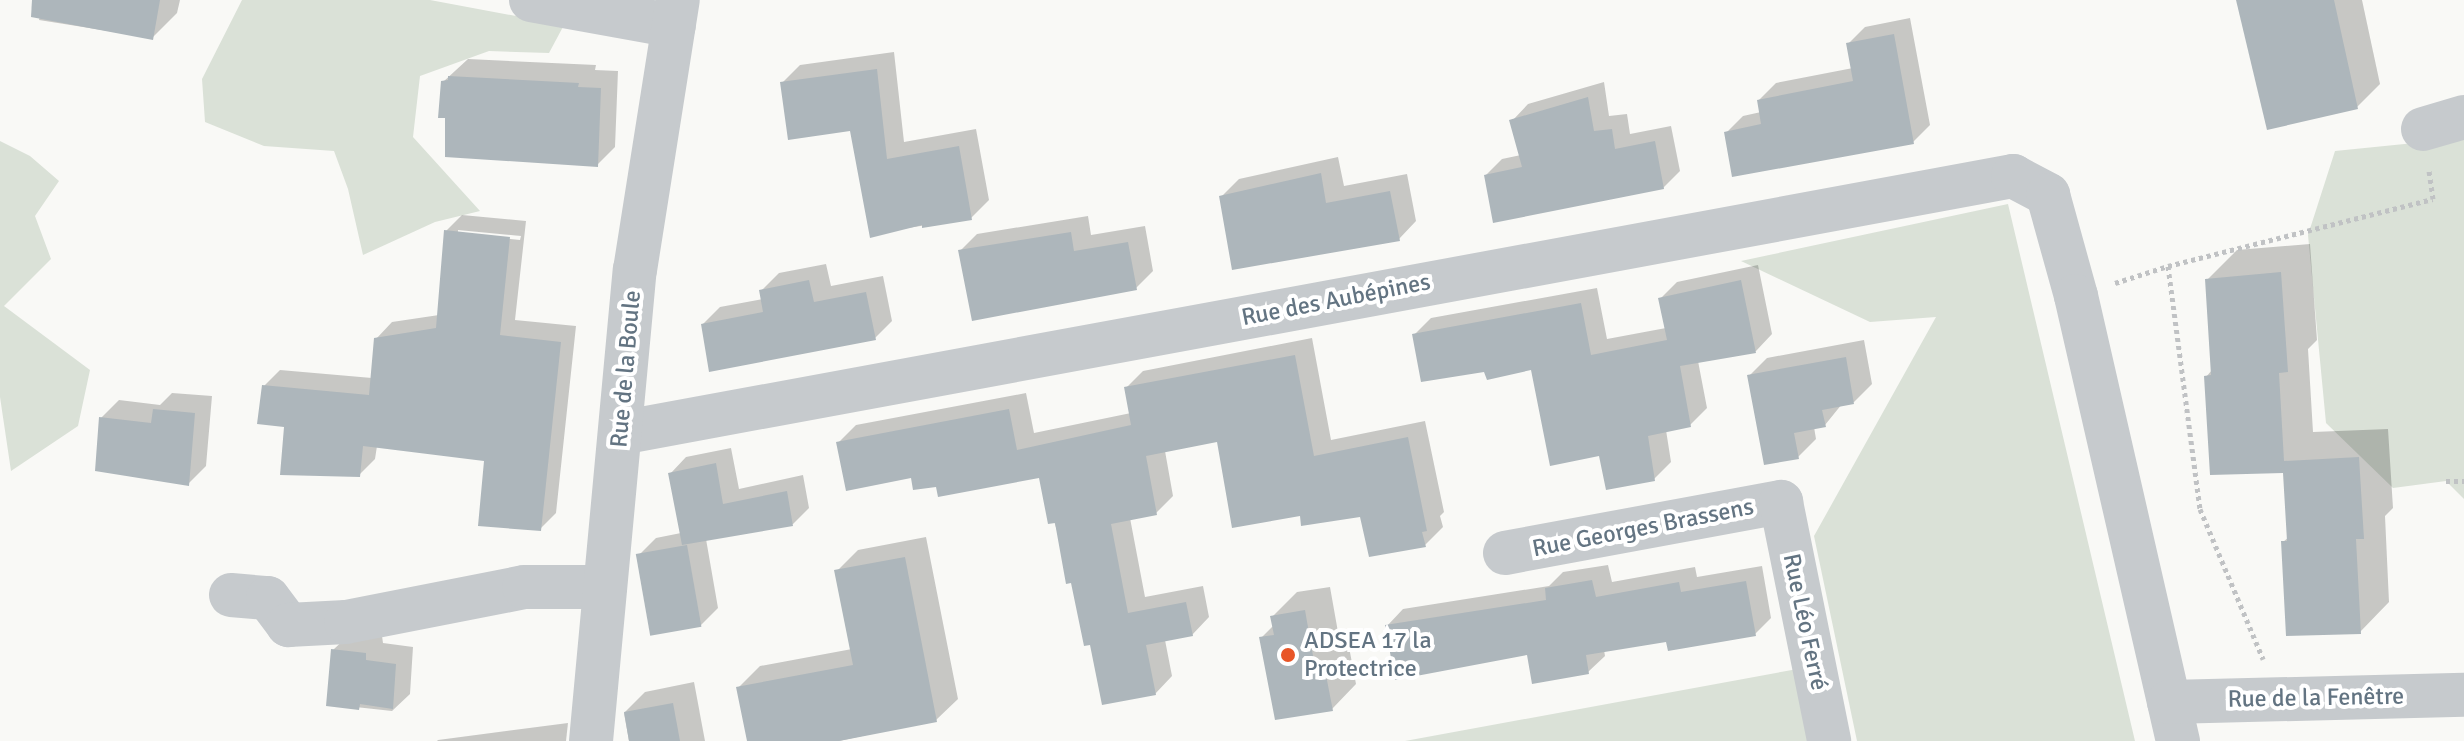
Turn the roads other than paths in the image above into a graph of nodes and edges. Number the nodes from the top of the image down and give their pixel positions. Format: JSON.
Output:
{"nodes":[{"id":1,"x":531,"y":0,"type":"edge"},
{"id":2,"x":676,"y":13,"type":"edge"},
{"id":3,"x":2464,"y":117,"type":"edge"},
{"id":4,"x":2423,"y":129,"type":"road end"},
{"id":5,"x":620,"y":433,"type":"junction"},
{"id":6,"x":1781,"y":502,"type":"joint"},
{"id":7,"x":1505,"y":553,"type":"dead end"},
{"id":8,"x":605,"y":587,"type":"junction"},
{"id":9,"x":231,"y":595,"type":"dead end"},
{"id":10,"x":2464,"y":695,"type":"edge"},
{"id":11,"x":2173,"y":721,"type":"edge"},
{"id":12,"x":591,"y":741,"type":"edge"},
{"id":13,"x":1829,"y":741,"type":"edge"}],
"edges":[{"from":1,"to":2,"type":"street"},
{"from":2,"to":5,"type":"street","name":"Rue de la Boule"},
{"from":3,"to":4,"type":"street"},
{"from":5,"to":8,"type":"street","name":"Rue de la Boule"},
{"from":5,"to":11,"type":"street","name":"Rue des Aubépines"},
{"from":6,"to":7,"type":"street","name":"Rue Georges Brassens"},
{"from":6,"to":13,"type":"street","name":"Rue Léo Ferré"},
{"from":8,"to":9,"type":"street"},
{"from":8,"to":12,"type":"street","name":"Rue de la Boule"},
{"from":10,"to":11,"type":"street","name":"Rue de la Fenêtre"}]}
